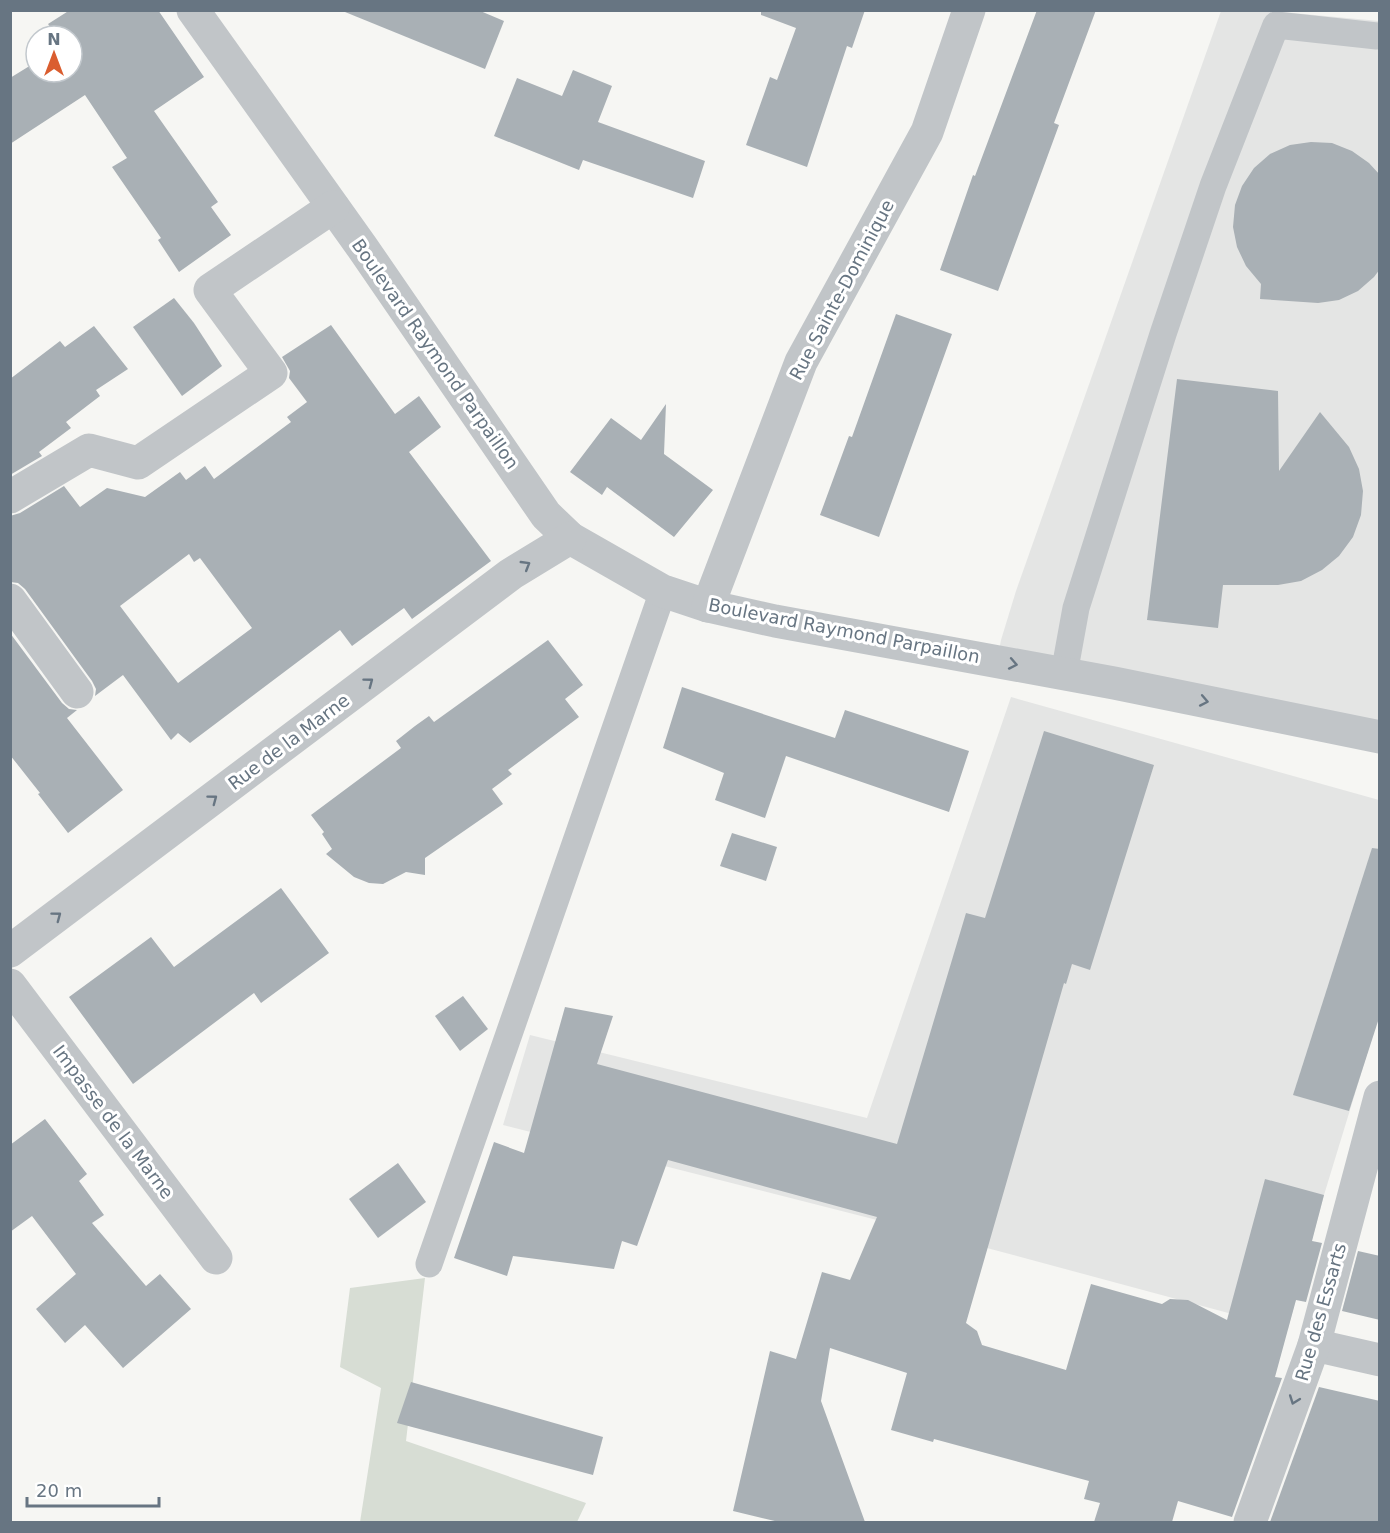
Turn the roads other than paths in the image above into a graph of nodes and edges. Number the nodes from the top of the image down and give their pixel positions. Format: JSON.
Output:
{"nodes":[{"id":1,"x":193,"y":10,"type":"edge"},
{"id":2,"x":969,"y":10,"type":"edge"},
{"id":3,"x":1377,"y":36,"type":"dead end"},
{"id":4,"x":333,"y":207,"type":"junction"},
{"id":5,"x":10,"y":497,"type":"edge"},
{"id":6,"x":570,"y":538,"type":"junction"},
{"id":7,"x":663,"y":591,"type":"junction"},
{"id":8,"x":10,"y":600,"type":"edge"},
{"id":9,"x":708,"y":606,"type":"junction"},
{"id":10,"x":1064,"y":674,"type":"junction"},
{"id":11,"x":77,"y":692,"type":"dead end"},
{"id":12,"x":1380,"y":737,"type":"edge"},
{"id":13,"x":10,"y":951,"type":"edge"},
{"id":14,"x":10,"y":985,"type":"edge"},
{"id":15,"x":1380,"y":1098,"type":"edge"},
{"id":16,"x":216,"y":1258,"type":"dead end"},
{"id":17,"x":429,"y":1264,"type":"dead end"},
{"id":18,"x":1314,"y":1345,"type":"junction"},
{"id":19,"x":1380,"y":1360,"type":"edge"},
{"id":20,"x":1250,"y":1522,"type":"edge"}],
"edges":[{"from":1,"to":4,"type":"street","name":"Boulevard Raymond Parpaillon"},
{"from":2,"to":9,"type":"street","name":"Rue Sainte-Dominique"},
{"from":3,"to":10,"type":"lane"},
{"from":4,"to":5,"type":"street"},
{"from":4,"to":6,"type":"street","name":"Boulevard Raymond Parpaillon"},
{"from":6,"to":7,"type":"street","name":"Boulevard Raymond Parpaillon"},
{"from":13,"to":6,"type":"street","name":"Rue de la Marne","one_way":true},
{"from":7,"to":9,"type":"street","name":"Boulevard Raymond Parpaillon"},
{"from":7,"to":17,"type":"lane"},
{"from":8,"to":11,"type":"street"},
{"from":9,"to":10,"type":"street","name":"Boulevard Raymond Parpaillon","one_way":true},
{"from":10,"to":12,"type":"street","name":"Boulevard Raymond Parpaillon","one_way":true},
{"from":14,"to":16,"type":"street","name":"Impasse de la Marne"},
{"from":15,"to":18,"type":"street","name":"Rue des Essarts"},
{"from":18,"to":19,"type":"street"},
{"from":18,"to":20,"type":"street","name":"Rue des Essarts","one_way":true}]}
